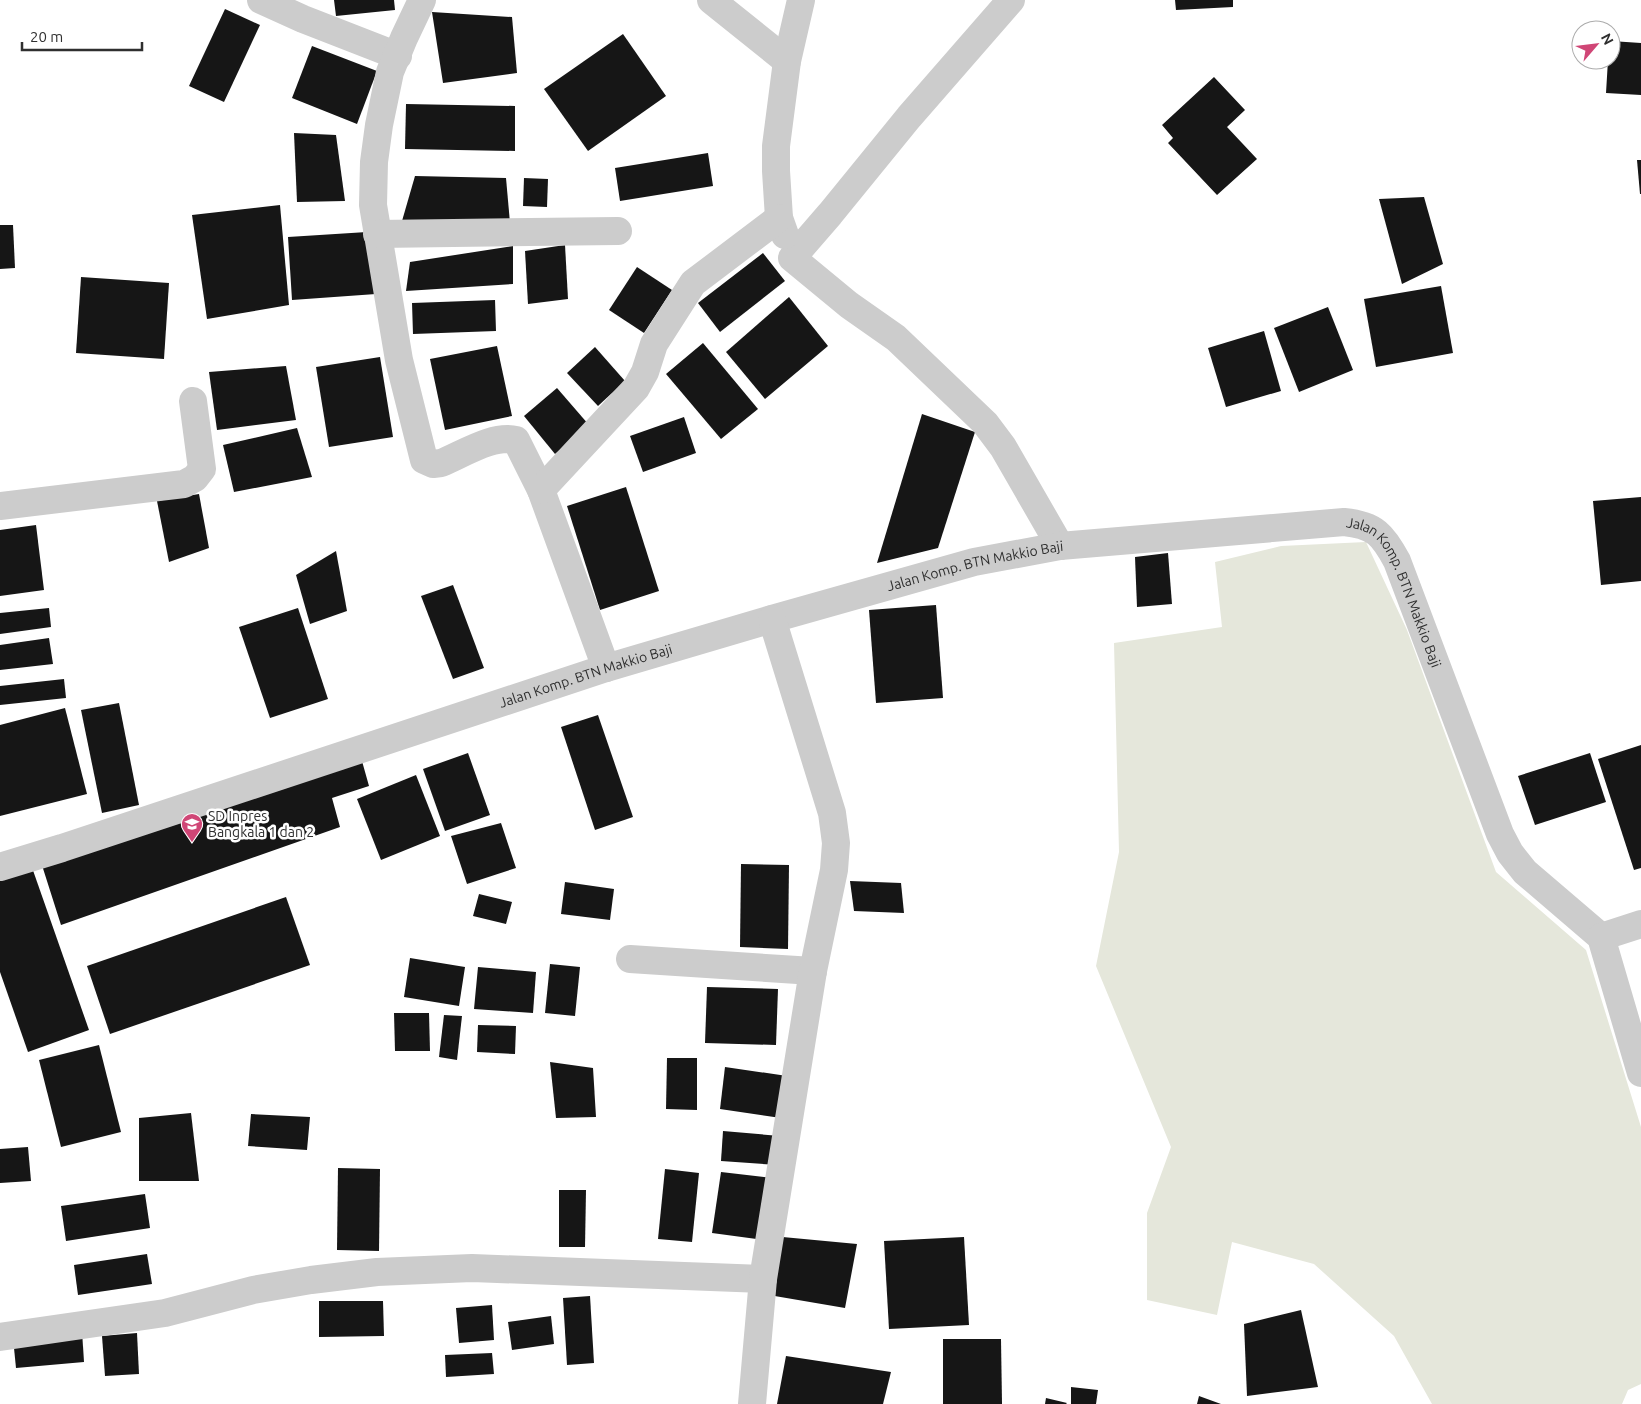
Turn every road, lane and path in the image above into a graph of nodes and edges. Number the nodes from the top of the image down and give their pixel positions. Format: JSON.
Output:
{"nodes":[{"id":1,"x":261,"y":0,"type":"edge"},
{"id":2,"x":422,"y":0,"type":"edge"},
{"id":3,"x":711,"y":0,"type":"edge"},
{"id":4,"x":801,"y":0,"type":"edge"},
{"id":5,"x":1011,"y":0,"type":"edge"},
{"id":6,"x":398,"y":56,"type":"junction"},
{"id":7,"x":787,"y":61,"type":"junction"},
{"id":8,"x":779,"y":218,"type":"junction"},
{"id":9,"x":618,"y":231,"type":"dead end"},
{"id":10,"x":377,"y":234,"type":"junction"},
{"id":11,"x":792,"y":258,"type":"junction"},
{"id":12,"x":193,"y":401,"type":"dead end"},
{"id":13,"x":541,"y":490,"type":"junction"},
{"id":14,"x":0,"y":506,"type":"edge"},
{"id":15,"x":1060,"y":546,"type":"junction"},
{"id":16,"x":772,"y":618,"type":"junction"},
{"id":17,"x":606,"y":668,"type":"junction"},
{"id":18,"x":0,"y":866,"type":"edge"},
{"id":19,"x":1641,"y":924,"type":"edge"},
{"id":20,"x":1601,"y":937,"type":"junction"},
{"id":21,"x":630,"y":959,"type":"dead end"},
{"id":22,"x":813,"y":971,"type":"junction"},
{"id":23,"x":1641,"y":1073,"type":"edge"},
{"id":24,"x":763,"y":1279,"type":"junction"},
{"id":25,"x":0,"y":1337,"type":"edge"},
{"id":26,"x":752,"y":1404,"type":"edge"}],
"edges":[{"from":1,"to":6,"type":"street"},
{"from":2,"to":6,"type":"street"},
{"from":3,"to":7,"type":"street"},
{"from":4,"to":7,"type":"street"},
{"from":5,"to":11,"type":"street"},
{"from":6,"to":10,"type":"street"},
{"from":7,"to":8,"type":"street"},
{"from":8,"to":11,"type":"street"},
{"from":8,"to":13,"type":"street"},
{"from":9,"to":10,"type":"street"},
{"from":10,"to":13,"type":"street"},
{"from":11,"to":15,"type":"street"},
{"from":12,"to":14,"type":"street"},
{"from":13,"to":17,"type":"street"},
{"from":15,"to":16,"type":"street","name":"Jalan Komp. BTN Makkio Baji"},
{"from":15,"to":20,"type":"street","name":"Jalan Komp. BTN Makkio Baji"},
{"from":16,"to":17,"type":"street","name":"Jalan Komp. BTN Makkio Baji"},
{"from":16,"to":22,"type":"street"},
{"from":17,"to":18,"type":"street","name":"Jalan Komp. BTN Makkio Baji"},
{"from":19,"to":20,"type":"street"},
{"from":20,"to":23,"type":"street"},
{"from":21,"to":22,"type":"street"},
{"from":22,"to":24,"type":"street"},
{"from":24,"to":25,"type":"street"},
{"from":24,"to":26,"type":"street"}]}
